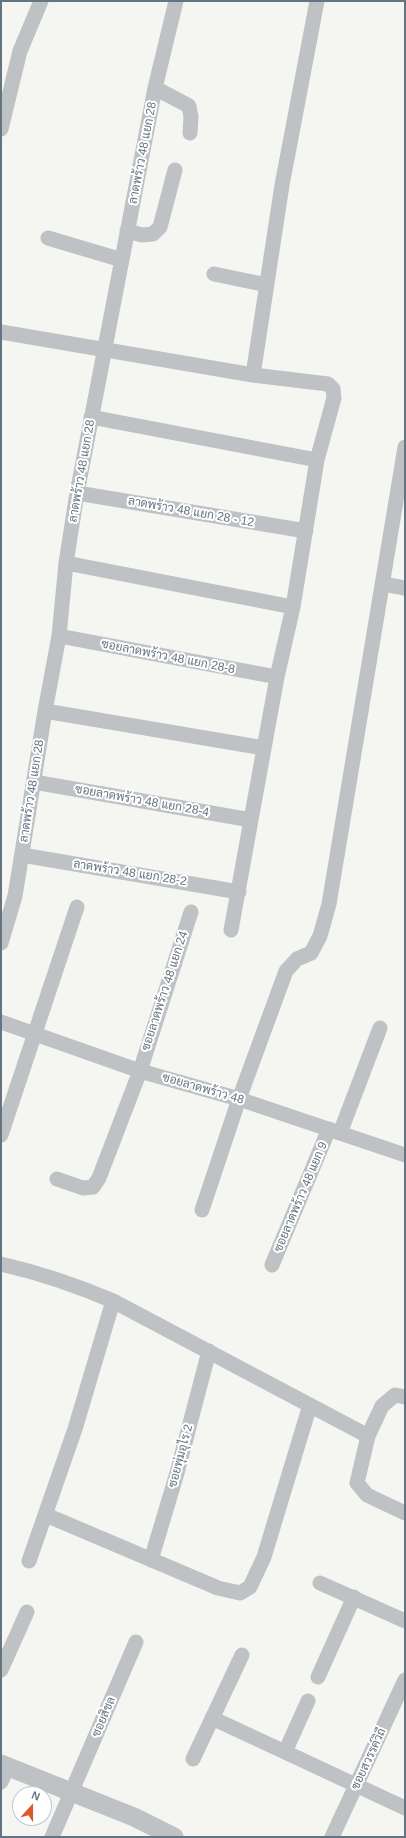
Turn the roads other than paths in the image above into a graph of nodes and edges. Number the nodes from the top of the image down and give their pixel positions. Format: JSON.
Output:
{"nodes":[{"id":1,"x":41,"y":1,"type":"edge"},
{"id":2,"x":176,"y":1,"type":"edge"},
{"id":3,"x":317,"y":1,"type":"edge"},
{"id":4,"x":155,"y":88,"type":"junction"},
{"id":5,"x":1,"y":129,"type":"edge"},
{"id":6,"x":190,"y":133,"type":"dead end"},
{"id":7,"x":175,"y":170,"type":"dead end"},
{"id":8,"x":127,"y":231,"type":"junction"},
{"id":9,"x":48,"y":238,"type":"dead end"},
{"id":10,"x":122,"y":260,"type":"junction"},
{"id":11,"x":214,"y":274,"type":"dead end"},
{"id":12,"x":267,"y":286,"type":"junction"},
{"id":13,"x":1,"y":332,"type":"edge"},
{"id":14,"x":104,"y":349,"type":"junction"},
{"id":15,"x":253,"y":375,"type":"junction"},
{"id":16,"x":91,"y":417,"type":"junction"},
{"id":17,"x":405,"y":447,"type":"edge"},
{"id":18,"x":317,"y":460,"type":"junction"},
{"id":19,"x":77,"y":493,"type":"junction"},
{"id":20,"x":306,"y":532,"type":"junction"},
{"id":21,"x":66,"y":563,"type":"junction"},
{"id":22,"x":382,"y":584,"type":"junction"},
{"id":23,"x":405,"y":588,"type":"edge"},
{"id":24,"x":293,"y":607,"type":"junction"},
{"id":25,"x":59,"y":636,"type":"junction"},
{"id":26,"x":277,"y":678,"type":"junction"},
{"id":27,"x":45,"y":711,"type":"junction"},
{"id":28,"x":264,"y":748,"type":"junction"},
{"id":29,"x":34,"y":782,"type":"junction"},
{"id":30,"x":251,"y":820,"type":"junction"},
{"id":31,"x":22,"y":855,"type":"junction"},
{"id":32,"x":239,"y":892,"type":"junction"},
{"id":33,"x":77,"y":907,"type":"dead end"},
{"id":34,"x":191,"y":912,"type":"dead end"},
{"id":35,"x":231,"y":930,"type":"dead end"},
{"id":36,"x":1,"y":943,"type":"edge"},
{"id":37,"x":1,"y":1022,"type":"edge"},
{"id":38,"x":380,"y":1028,"type":"dead end"},
{"id":39,"x":35,"y":1033,"type":"junction"},
{"id":40,"x":140,"y":1070,"type":"junction"},
{"id":41,"x":239,"y":1099,"type":"junction"},
{"id":42,"x":335,"y":1131,"type":"junction"},
{"id":43,"x":1,"y":1134,"type":"edge"},
{"id":44,"x":405,"y":1155,"type":"edge"},
{"id":45,"x":57,"y":1178,"type":"dead end"},
{"id":46,"x":202,"y":1210,"type":"dead end"},
{"id":47,"x":1,"y":1264,"type":"edge"},
{"id":48,"x":272,"y":1266,"type":"dead end"},
{"id":49,"x":113,"y":1301,"type":"junction"},
{"id":50,"x":209,"y":1351,"type":"junction"},
{"id":51,"x":405,"y":1397,"type":"edge"},
{"id":52,"x":310,"y":1405,"type":"junction"},
{"id":53,"x":368,"y":1436,"type":"junction"},
{"id":54,"x":405,"y":1513,"type":"edge"},
{"id":55,"x":46,"y":1515,"type":"junction"},
{"id":56,"x":29,"y":1560,"type":"dead end"},
{"id":57,"x":151,"y":1560,"type":"junction"},
{"id":58,"x":320,"y":1583,"type":"dead end"},
{"id":59,"x":354,"y":1597,"type":"junction"},
{"id":60,"x":27,"y":1612,"type":"dead end"},
{"id":61,"x":405,"y":1621,"type":"edge"},
{"id":62,"x":136,"y":1642,"type":"dead end"},
{"id":63,"x":242,"y":1655,"type":"dead end"},
{"id":64,"x":1,"y":1670,"type":"edge"},
{"id":65,"x":318,"y":1676,"type":"dead end"},
{"id":66,"x":405,"y":1680,"type":"edge"},
{"id":67,"x":308,"y":1700,"type":"dead end"},
{"id":68,"x":212,"y":1718,"type":"junction"},
{"id":69,"x":285,"y":1752,"type":"junction"},
{"id":70,"x":193,"y":1759,"type":"dead end"},
{"id":71,"x":3,"y":1771,"type":"edge"},
{"id":72,"x":357,"y":1786,"type":"junction"},
{"id":73,"x":71,"y":1792,"type":"junction"},
{"id":74,"x":405,"y":1808,"type":"edge"},
{"id":75,"x":170,"y":1836,"type":"edge"},
{"id":76,"x":52,"y":1837,"type":"edge"},
{"id":77,"x":332,"y":1837,"type":"edge"}],
"edges":[{"from":1,"to":5,"type":"street"},
{"from":2,"to":4,"type":"street","name":"ลาดพร้าว 48 แยก 28"},
{"from":3,"to":12,"type":"street"},
{"from":4,"to":6,"type":"street"},
{"from":4,"to":8,"type":"street","name":"ลาดพร้าว 48 แยก 28"},
{"from":7,"to":8,"type":"street"},
{"from":8,"to":10,"type":"street","name":"ลาดพร้าว 48 แยก 28"},
{"from":9,"to":10,"type":"street"},
{"from":10,"to":14,"type":"street","name":"ลาดพร้าว 48 แยก 28"},
{"from":11,"to":12,"type":"street"},
{"from":12,"to":15,"type":"street"},
{"from":13,"to":14,"type":"street"},
{"from":14,"to":15,"type":"street"},
{"from":14,"to":16,"type":"street","name":"ลาดพร้าว 48 แยก 28"},
{"from":15,"to":18,"type":"street"},
{"from":16,"to":18,"type":"street"},
{"from":16,"to":19,"type":"street","name":"ลาดพร้าว 48 แยก 28"},
{"from":17,"to":22,"type":"street"},
{"from":18,"to":20,"type":"street"},
{"from":19,"to":20,"type":"street","name":"ลาดพร้าว 48 แยก 28 - 12"},
{"from":19,"to":21,"type":"street","name":"ลาดพร้าว 48 แยก 28"},
{"from":20,"to":24,"type":"street"},
{"from":21,"to":24,"type":"street"},
{"from":21,"to":25,"type":"street","name":"ลาดพร้าว 48 แยก 28"},
{"from":22,"to":23,"type":"street"},
{"from":22,"to":41,"type":"street"},
{"from":24,"to":26,"type":"street"},
{"from":25,"to":26,"type":"street","name":"ซอยลาดพร้าว 48 แยก 28-8"},
{"from":25,"to":27,"type":"street","name":"ลาดพร้าว 48 แยก 28"},
{"from":26,"to":28,"type":"street"},
{"from":27,"to":28,"type":"street"},
{"from":27,"to":29,"type":"street","name":"ลาดพร้าว 48 แยก 28"},
{"from":28,"to":30,"type":"street"},
{"from":29,"to":30,"type":"street","name":"ซอยลาดพร้าว 48 แยก 28-4"},
{"from":29,"to":31,"type":"street","name":"ลาดพร้าว 48 แยก 28"},
{"from":30,"to":32,"type":"street"},
{"from":31,"to":32,"type":"street","name":"ลาดพร้าว 48 แยก 28-2"},
{"from":31,"to":36,"type":"street","name":"ลาดพร้าว 48 แยก 28"},
{"from":32,"to":35,"type":"street"},
{"from":33,"to":39,"type":"street"},
{"from":34,"to":40,"type":"street","name":"ซอยลาดพร้าว 48 แยก 24"},
{"from":37,"to":39,"type":"street","name":"ซอยลาดพร้าว 48"},
{"from":38,"to":42,"type":"street","name":"ซอยลาดพร้าว 48 แยก 9"},
{"from":39,"to":40,"type":"street","name":"ซอยลาดพร้าว 48"},
{"from":39,"to":43,"type":"street"},
{"from":40,"to":41,"type":"street","name":"ซอยลาดพร้าว 48"},
{"from":40,"to":45,"type":"street","name":"ซอยลาดพร้าว 48 แยก 24"},
{"from":41,"to":42,"type":"street","name":"ซอยลาดพร้าว 48"},
{"from":41,"to":46,"type":"street"},
{"from":42,"to":44,"type":"street","name":"ซอยลาดพร้าว 48"},
{"from":42,"to":48,"type":"street","name":"ซอยลาดพร้าว 48 แยก 9"},
{"from":47,"to":49,"type":"street"},
{"from":49,"to":50,"type":"street"},
{"from":49,"to":55,"type":"street"},
{"from":50,"to":52,"type":"street"},
{"from":50,"to":57,"type":"street","name":"ซอยพุ่มอุไร 2"},
{"from":51,"to":53,"type":"street"},
{"from":52,"to":53,"type":"street"},
{"from":52,"to":57,"type":"street"},
{"from":53,"to":54,"type":"street"},
{"from":55,"to":56,"type":"street"},
{"from":55,"to":57,"type":"street"},
{"from":58,"to":59,"type":"street"},
{"from":59,"to":61,"type":"street"},
{"from":59,"to":65,"type":"street"},
{"from":60,"to":64,"type":"street"},
{"from":62,"to":73,"type":"street","name":"ซอยสิชล"},
{"from":63,"to":68,"type":"street"},
{"from":66,"to":72,"type":"street","name":"ซอยสวรรค์วิถี"},
{"from":67,"to":69,"type":"street"},
{"from":68,"to":69,"type":"street"},
{"from":68,"to":70,"type":"street"},
{"from":69,"to":72,"type":"street"},
{"from":71,"to":73,"type":"street"},
{"from":72,"to":74,"type":"street"},
{"from":72,"to":77,"type":"street","name":"ซอยสวรรค์วิถี"},
{"from":73,"to":75,"type":"street"},
{"from":73,"to":76,"type":"street","name":"ซอยสิชล"}]}
